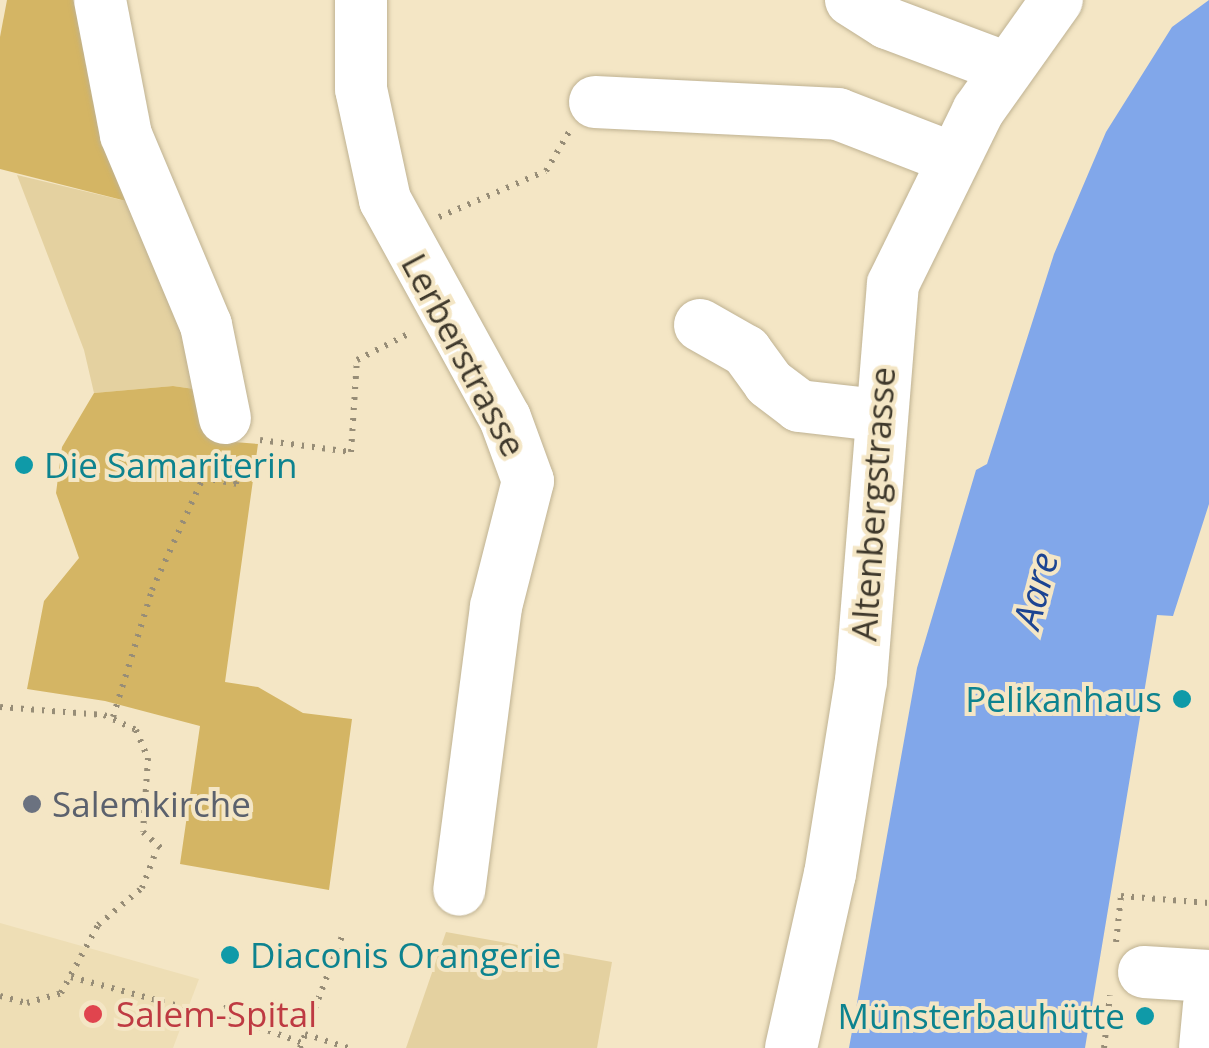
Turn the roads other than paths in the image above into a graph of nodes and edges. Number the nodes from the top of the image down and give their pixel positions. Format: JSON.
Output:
{"nodes":[{"id":1,"x":100,"y":0,"type":"edge"},
{"id":2,"x":362,"y":0,"type":"edge"},
{"id":3,"x":851,"y":0,"type":"edge"},
{"id":4,"x":1057,"y":0,"type":"edge"},
{"id":5,"x":1004,"y":67,"type":"junction"},
{"id":6,"x":595,"y":102,"type":"road end"},
{"id":7,"x":952,"y":158,"type":"junction"},
{"id":8,"x":700,"y":326,"type":"dead end"},
{"id":9,"x":878,"y":415,"type":"junction"},
{"id":10,"x":237,"y":435,"type":"road end"},
{"id":11,"x":458,"y":890,"type":"dead end"},
{"id":12,"x":1144,"y":972,"type":"dead end"},
{"id":13,"x":1209,"y":976,"type":"edge"},
{"id":14,"x":1209,"y":1005,"type":"edge"},
{"id":15,"x":791,"y":1048,"type":"edge"},
{"id":16,"x":1205,"y":1048,"type":"edge"}],
"edges":[{"from":1,"to":10,"type":"street"},
{"from":2,"to":11,"type":"street","name":"Lerberstrasse"},
{"from":3,"to":5,"type":"street"},
{"from":4,"to":5,"type":"street","name":"Altenbergstrasse"},
{"from":5,"to":7,"type":"street","name":"Altenbergstrasse"},
{"from":6,"to":7,"type":"street"},
{"from":7,"to":9,"type":"street","name":"Altenbergstrasse"},
{"from":8,"to":9,"type":"street"},
{"from":9,"to":15,"type":"street","name":"Altenbergstrasse"},
{"from":12,"to":13,"type":"street"},
{"from":14,"to":16,"type":"street"}]}
